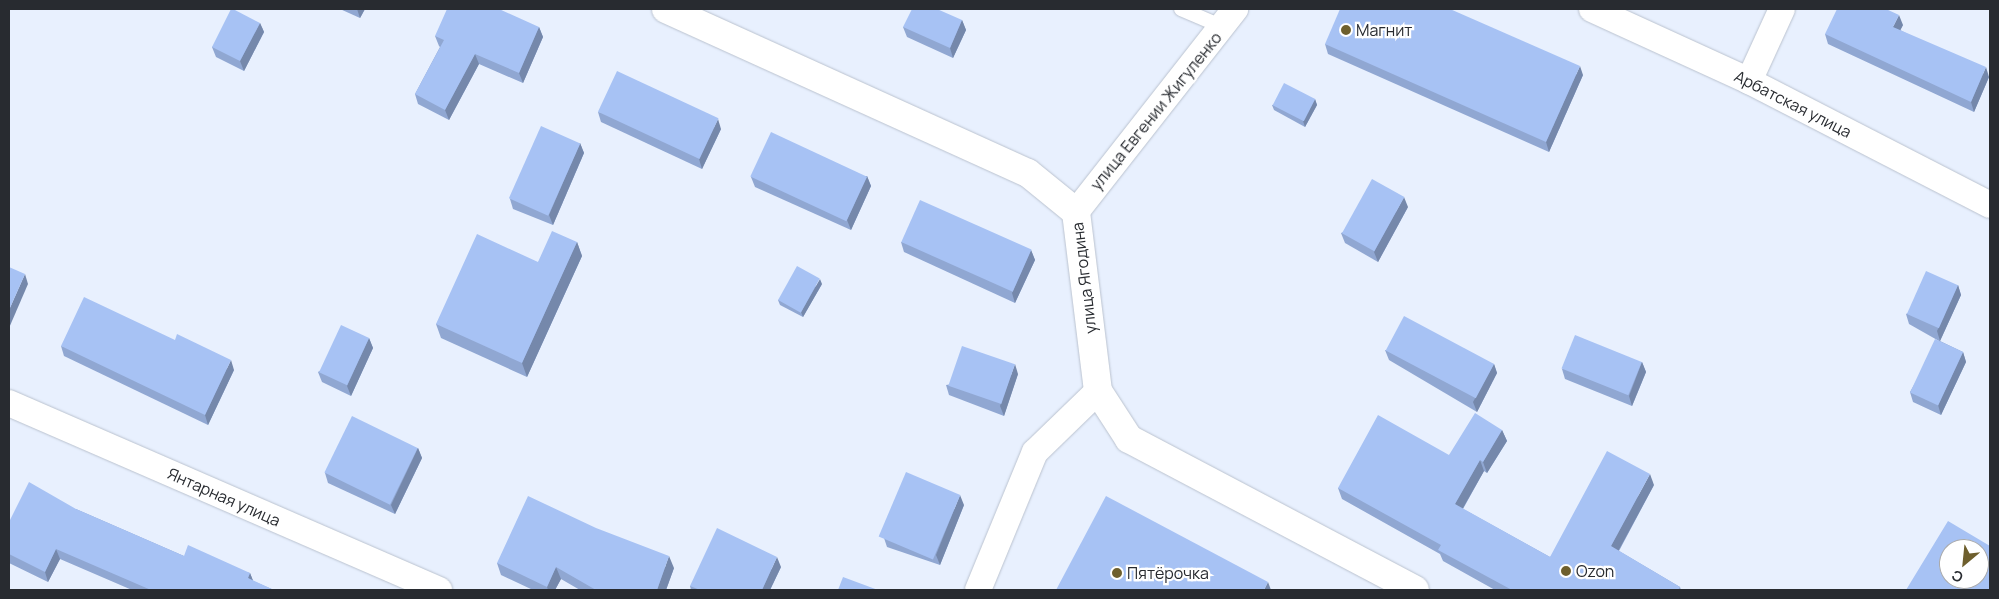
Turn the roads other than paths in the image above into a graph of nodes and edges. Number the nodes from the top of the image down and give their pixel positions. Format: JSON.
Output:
{"nodes":[{"id":1,"x":666,"y":9,"type":"edge"},
{"id":2,"x":1181,"y":9,"type":"edge"},
{"id":3,"x":1592,"y":9,"type":"edge"},
{"id":4,"x":1782,"y":9,"type":"edge"},
{"id":5,"x":1229,"y":18,"type":"edge"},
{"id":6,"x":1749,"y":81,"type":"junction"},
{"id":7,"x":1990,"y":205,"type":"edge"},
{"id":8,"x":1076,"y":212,"type":"junction"},
{"id":9,"x":1098,"y":392,"type":"junction"},
{"id":10,"x":9,"y":403,"type":"edge"},
{"id":11,"x":439,"y":590,"type":"edge"},
{"id":12,"x":978,"y":590,"type":"edge"},
{"id":13,"x":1415,"y":590,"type":"edge"}],
"edges":[{"from":1,"to":8,"type":"street","name":"улица Ягодина"},
{"from":2,"to":5,"type":"lane"},
{"from":3,"to":6,"type":"street","name":"Арбатская улица"},
{"from":4,"to":6,"type":"street"},
{"from":5,"to":8,"type":"street","name":"улица Евгении Жигуленко"},
{"from":6,"to":7,"type":"street","name":"Арбатская улица"},
{"from":8,"to":9,"type":"street","name":"улица Ягодина"},
{"from":9,"to":12,"type":"street"},
{"from":9,"to":13,"type":"street","name":"улица Ягодина"},
{"from":10,"to":11,"type":"street","name":"Янтарная улица"}]}
